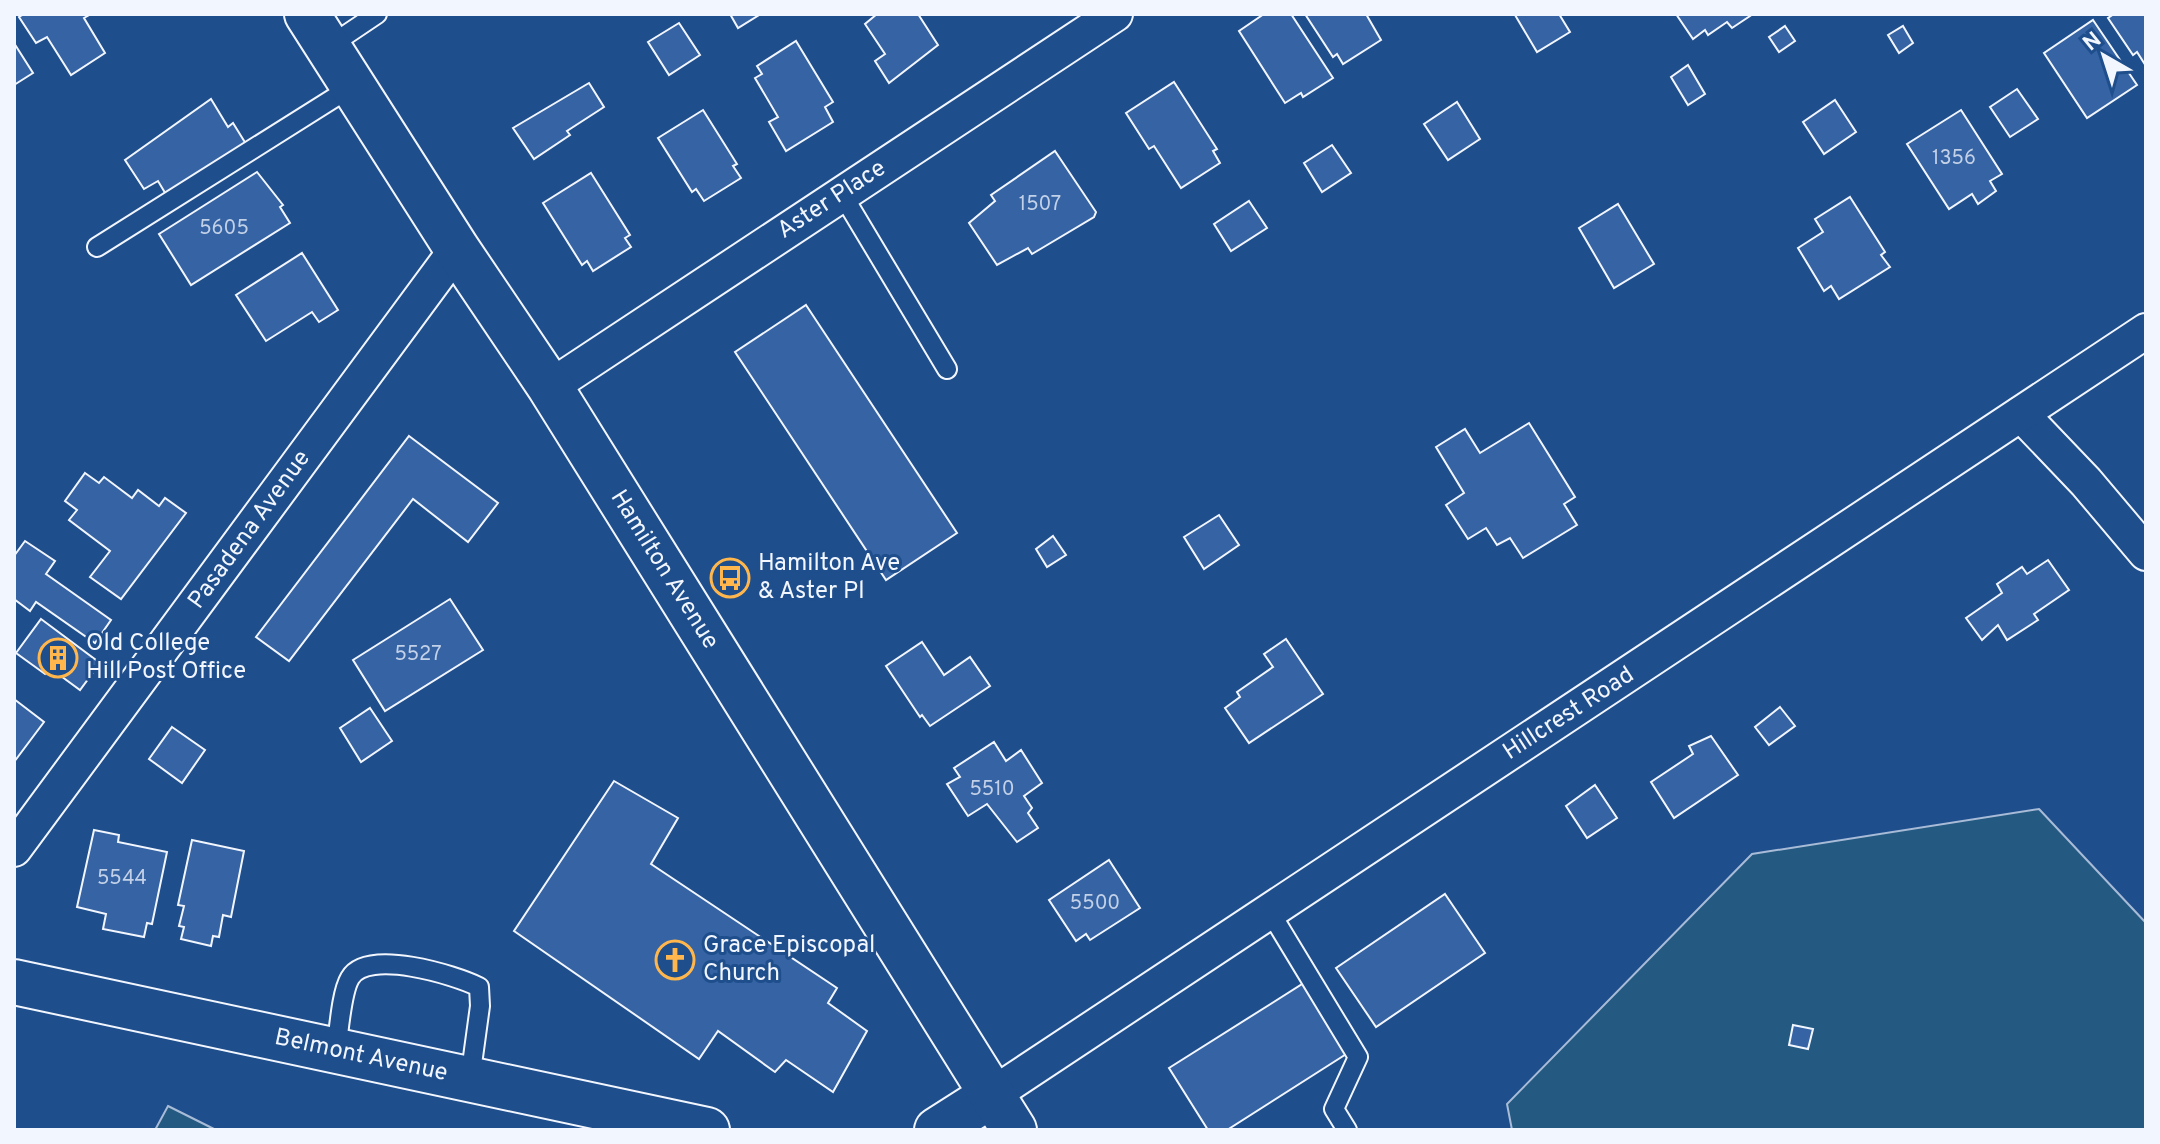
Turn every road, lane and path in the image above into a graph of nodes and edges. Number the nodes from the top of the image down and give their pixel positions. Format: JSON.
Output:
{"nodes":[{"id":1,"x":377,"y":14,"type":"edge"},
{"id":2,"x":1115,"y":14,"type":"edge"},
{"id":3,"x":318,"y":30,"type":"edge"},
{"id":4,"x":353,"y":86,"type":"junction"},
{"id":5,"x":842,"y":194,"type":"junction"},
{"id":6,"x":97,"y":247,"type":"dead end"},
{"id":7,"x":457,"y":249,"type":"junction"},
{"id":8,"x":2146,"y":331,"type":"edge"},
{"id":9,"x":947,"y":369,"type":"dead end"},
{"id":10,"x":550,"y":387,"type":"junction"},
{"id":11,"x":2021,"y":414,"type":"junction"},
{"id":12,"x":2146,"y":553,"type":"edge"},
{"id":13,"x":14,"y":849,"type":"edge"},
{"id":14,"x":1270,"y":912,"type":"junction"},
{"id":15,"x":14,"y":982,"type":"edge"},
{"id":16,"x":336,"y":1051,"type":"junction"},
{"id":17,"x":470,"y":1079,"type":"junction"},
{"id":18,"x":1003,"y":1113,"type":"edge"},
{"id":19,"x":707,"y":1130,"type":"edge"},
{"id":20,"x":937,"y":1130,"type":"edge"},
{"id":21,"x":1347,"y":1130,"type":"edge"}],
"edges":[{"from":1,"to":3,"type":"lane"},
{"from":2,"to":5,"type":"street","name":"Aster Place"},
{"from":3,"to":4,"type":"main road","name":"Hamilton Avenue"},
{"from":4,"to":6,"type":"lane"},
{"from":4,"to":7,"type":"main road","name":"Hamilton Avenue"},
{"from":5,"to":9,"type":"lane"},
{"from":5,"to":10,"type":"street","name":"Aster Place"},
{"from":7,"to":10,"type":"main road","name":"Hamilton Avenue"},
{"from":7,"to":13,"type":"street","name":"Pasadena Avenue"},
{"from":8,"to":11,"type":"street","name":"Hillcrest Road"},
{"from":10,"to":18,"type":"main road","name":"Hamilton Avenue"},
{"from":11,"to":12,"type":"street"},
{"from":11,"to":14,"type":"street","name":"Hillcrest Road"},
{"from":14,"to":18,"type":"street","name":"Hillcrest Road"},
{"from":14,"to":21,"type":"lane"},
{"from":15,"to":16,"type":"main road","name":"Belmont Avenue"},
{"from":16,"to":17,"type":"main road","name":"Belmont Avenue"},
{"from":16,"to":17,"type":"lane"},
{"from":17,"to":19,"type":"main road","name":"Belmont Avenue"},
{"from":18,"to":20,"type":"main road"}]}
